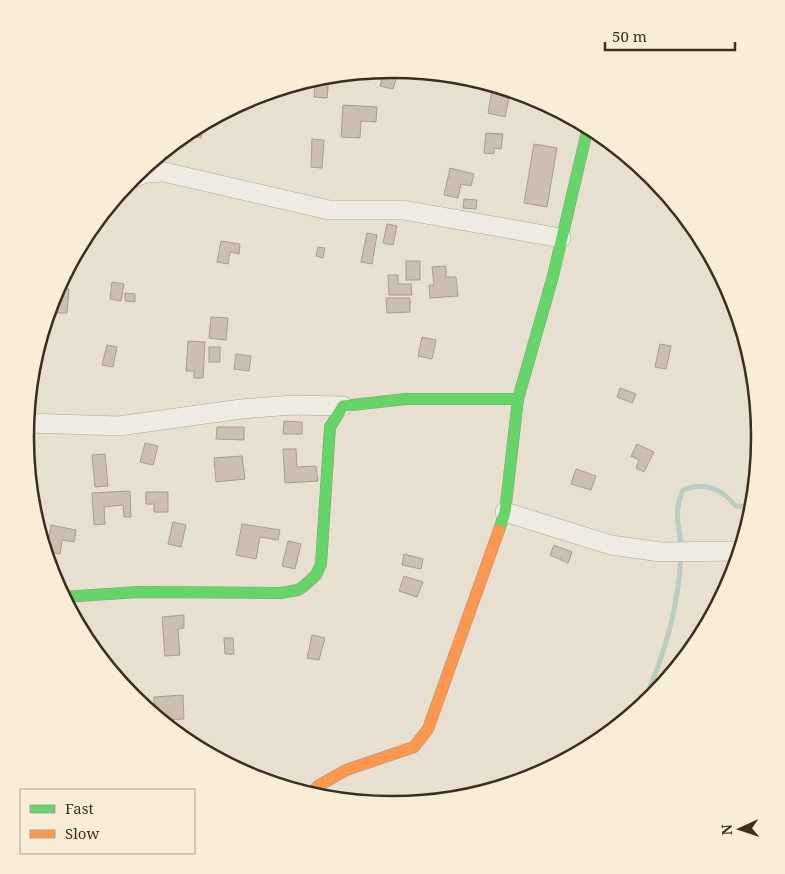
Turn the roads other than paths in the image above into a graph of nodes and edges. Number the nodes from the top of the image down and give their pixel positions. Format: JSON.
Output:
{"nodes":[{"id":1,"x":586,"y":135,"type":"edge"},
{"id":2,"x":150,"y":173,"type":"edge"},
{"id":3,"x":562,"y":238,"type":"junction"},
{"id":4,"x":518,"y":399,"type":"junction"},
{"id":5,"x":343,"y":406,"type":"junction"},
{"id":6,"x":35,"y":423,"type":"edge"},
{"id":7,"x":505,"y":512,"type":"junction"},
{"id":8,"x":732,"y":551,"type":"edge"},
{"id":9,"x":71,"y":596,"type":"edge"},
{"id":10,"x":316,"y":788,"type":"edge"}],
"edges":[{"from":1,"to":3,"type":"street"},
{"from":2,"to":3,"type":"street"},
{"from":3,"to":4,"type":"street"},
{"from":4,"to":5,"type":"street"},
{"from":4,"to":7,"type":"street"},
{"from":5,"to":6,"type":"street"},
{"from":5,"to":9,"type":"street"},
{"from":7,"to":8,"type":"street"},
{"from":7,"to":10,"type":"street"}]}
